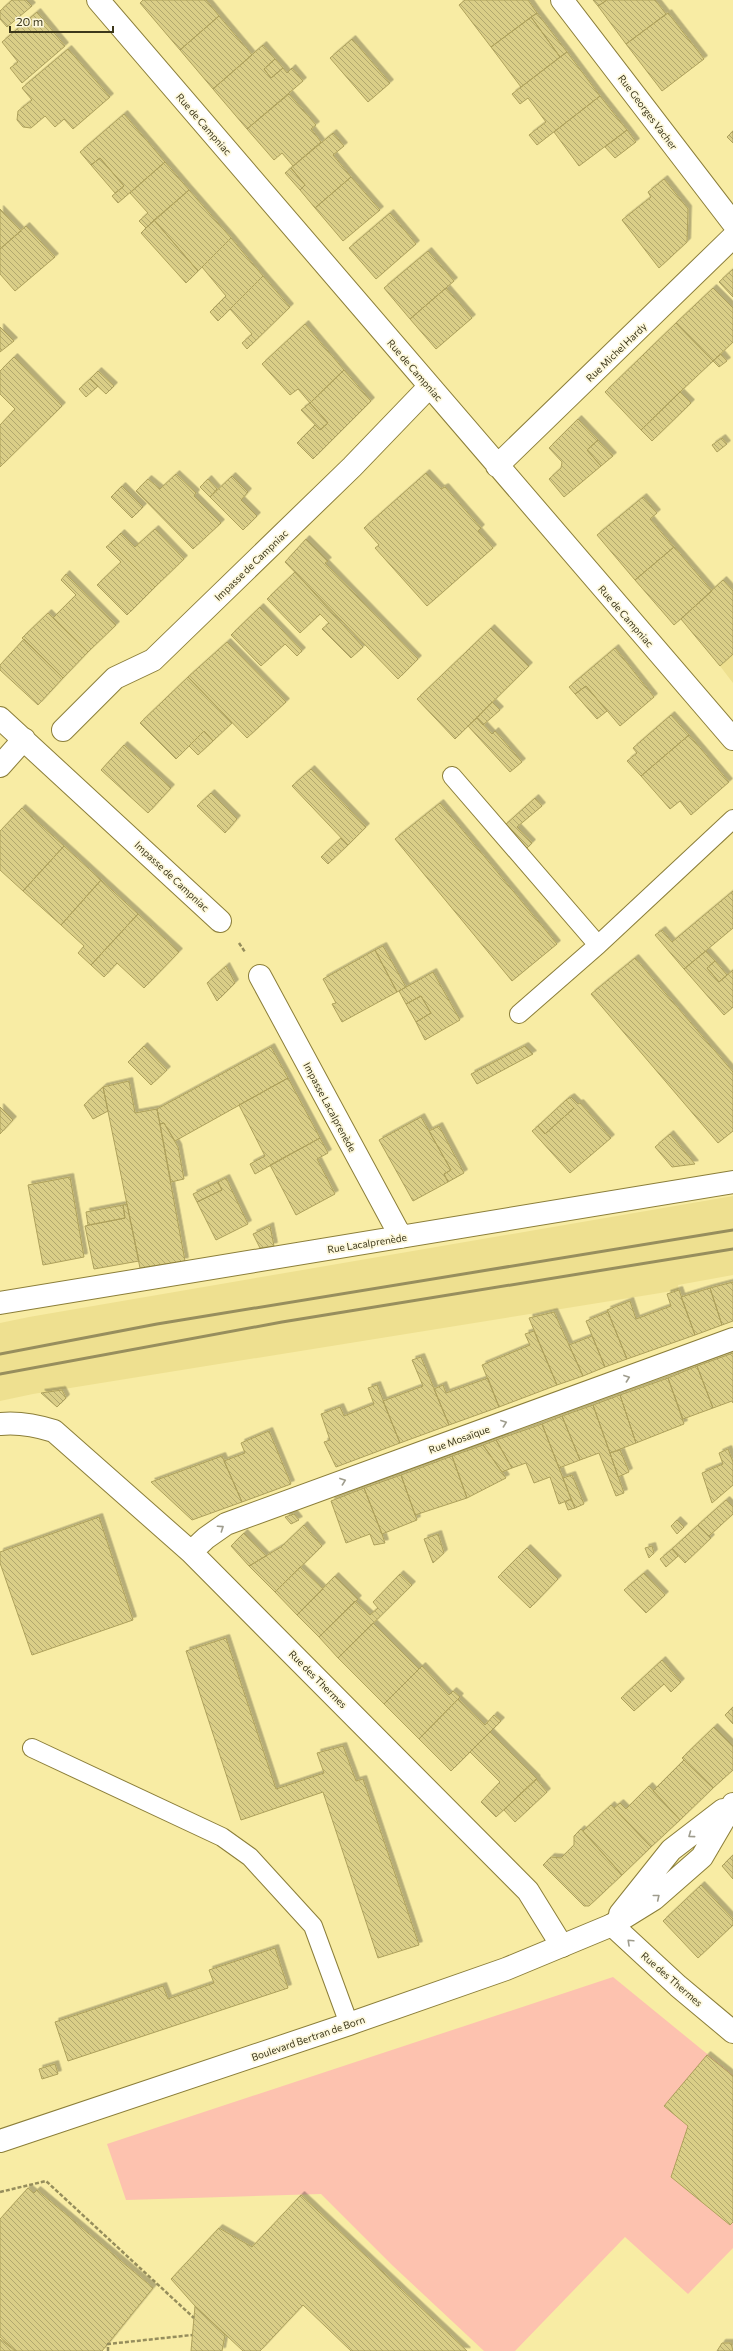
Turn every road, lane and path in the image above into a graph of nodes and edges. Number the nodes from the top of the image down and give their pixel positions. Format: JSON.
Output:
{"nodes":[{"id":1,"x":98,"y":0,"type":"edge"},
{"id":2,"x":562,"y":0,"type":"edge"},
{"id":3,"x":733,"y":223,"type":"edge"},
{"id":4,"x":733,"y":237,"type":"edge"},
{"id":5,"x":429,"y":387,"type":"junction"},
{"id":6,"x":497,"y":466,"type":"junction"},
{"id":7,"x":0,"y":718,"type":"edge"},
{"id":8,"x":63,"y":730,"type":"dead end"},
{"id":9,"x":24,"y":739,"type":"junction"},
{"id":10,"x":733,"y":739,"type":"edge"},
{"id":11,"x":0,"y":766,"type":"edge"},
{"id":12,"x":452,"y":776,"type":"dead end"},
{"id":13,"x":733,"y":819,"type":"edge"},
{"id":14,"x":220,"y":921,"type":"joint"},
{"id":15,"x":598,"y":945,"type":"junction"},
{"id":16,"x":260,"y":976,"type":"joint"},
{"id":17,"x":519,"y":1014,"type":"dead end"},
{"id":18,"x":733,"y":1182,"type":"edge"},
{"id":19,"x":401,"y":1237,"type":"junction"},
{"id":20,"x":0,"y":1303,"type":"edge"},
{"id":21,"x":733,"y":1339,"type":"edge"},
{"id":22,"x":0,"y":1424,"type":"edge"},
{"id":23,"x":191,"y":1552,"type":"junction"},
{"id":24,"x":32,"y":1748,"type":"dead end"},
{"id":25,"x":733,"y":1803,"type":"edge"},
{"id":26,"x":612,"y":1925,"type":"junction"},
{"id":27,"x":562,"y":1946,"type":"junction"},
{"id":28,"x":349,"y":2024,"type":"junction"},
{"id":29,"x":733,"y":2032,"type":"edge"},
{"id":30,"x":0,"y":2141,"type":"edge"},
{"id":31,"x":0,"y":2192,"type":"edge"},
{"id":32,"x":194,"y":2318,"type":"dead end"},
{"id":33,"x":192,"y":2334,"type":"dead end"},
{"id":34,"x":108,"y":2351,"type":"edge"}],
"edges":[{"from":1,"to":5,"type":"street","name":"Rue de Campniac"},
{"from":2,"to":3,"type":"street","name":"Rue Georges Vacher"},
{"from":4,"to":6,"type":"street","name":"Rue Michel Hardy"},
{"from":5,"to":6,"type":"street","name":"Rue de Campniac"},
{"from":5,"to":8,"type":"street","name":"Impasse de Campniac"},
{"from":6,"to":10,"type":"street","name":"Rue de Campniac"},
{"from":7,"to":9,"type":"street","name":"Impasse de Campniac"},
{"from":9,"to":11,"type":"street"},
{"from":9,"to":14,"type":"street","name":"Impasse de Campniac"},
{"from":12,"to":15,"type":"lane"},
{"from":13,"to":15,"type":"lane"},
{"from":14,"to":16,"type":"path"},
{"from":15,"to":17,"type":"lane"},
{"from":16,"to":19,"type":"street","name":"Impasse Lacalprenède"},
{"from":18,"to":19,"type":"street","name":"Rue Lacalprenède"},
{"from":19,"to":20,"type":"street","name":"Rue Lacalprenède"},
{"from":23,"to":21,"type":"street","name":"Rue Mosaïque","one_way":true},
{"from":22,"to":23,"type":"street","name":"Rue des Thermes"},
{"from":23,"to":27,"type":"street","name":"Rue des Thermes"},
{"from":24,"to":28,"type":"lane"},
{"from":25,"to":26,"type":"street","name":"Boulevard Bertran de Born"},
{"from":26,"to":27,"type":"street","name":"Boulevard Bertran de Born"},
{"from":29,"to":26,"type":"street","name":"Rue des Thermes","one_way":true},
{"from":27,"to":28,"type":"street","name":"Boulevard Bertran de Born"},
{"from":28,"to":30,"type":"street","name":"Boulevard Bertran de Born"},
{"from":31,"to":32,"type":"path"},
{"from":33,"to":34,"type":"path"}]}
